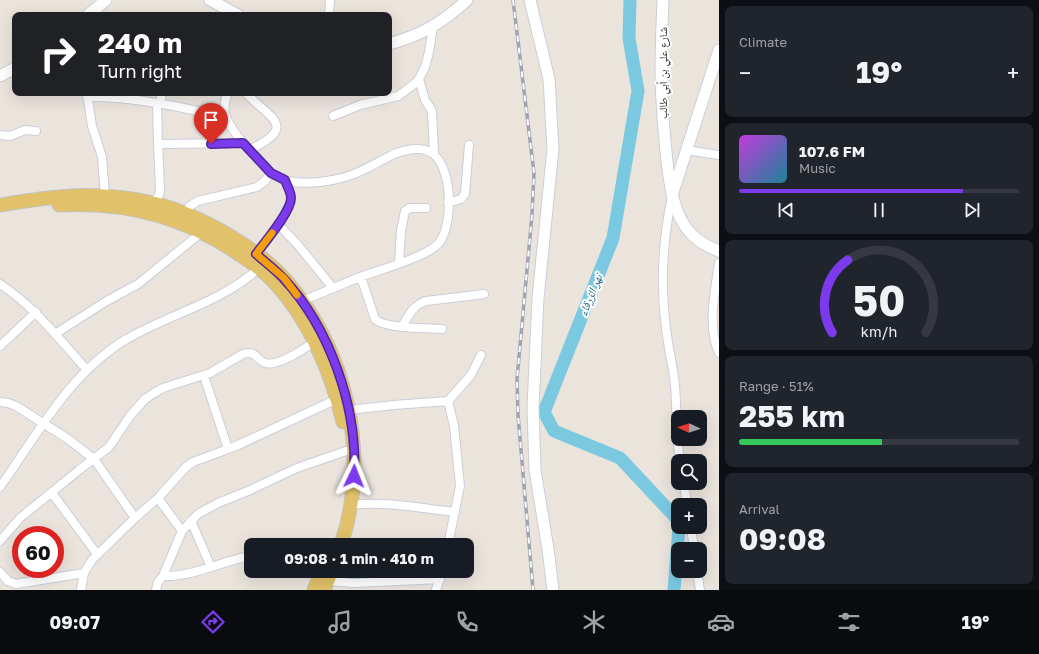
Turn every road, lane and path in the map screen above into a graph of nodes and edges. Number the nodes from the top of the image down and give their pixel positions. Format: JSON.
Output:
{"nodes":[{"id":1,"x":106,"y":0,"type":"edge"},
{"id":2,"x":210,"y":0,"type":"edge"},
{"id":3,"x":330,"y":0,"type":"edge"},
{"id":4,"x":467,"y":0,"type":"edge"},
{"id":5,"x":530,"y":0,"type":"edge"},
{"id":6,"x":662,"y":0,"type":"edge"},
{"id":7,"x":669,"y":0,"type":"edge"},
{"id":8,"x":92,"y":12,"type":"edge"},
{"id":9,"x":232,"y":12,"type":"edge"},
{"id":10,"x":329,"y":12,"type":"edge"},
{"id":11,"x":433,"y":27,"type":"junction"},
{"id":12,"x":392,"y":43,"type":"edge"},
{"id":13,"x":719,"y":50,"type":"edge"},
{"id":14,"x":12,"y":70,"type":"edge"},
{"id":15,"x":0,"y":76,"type":"edge"},
{"id":16,"x":715,"y":76,"type":"edge"},
{"id":17,"x":419,"y":79,"type":"junction"},
{"id":18,"x":87,"y":96,"type":"edge"},
{"id":19,"x":98,"y":96,"type":"edge"},
{"id":20,"x":161,"y":96,"type":"edge"},
{"id":21,"x":227,"y":96,"type":"edge"},
{"id":22,"x":249,"y":96,"type":"edge"},
{"id":23,"x":159,"y":104,"type":"junction"},
{"id":24,"x":225,"y":116,"type":"junction"},
{"id":25,"x":333,"y":116,"type":"dead end"},
{"id":26,"x":36,"y":131,"type":"dead end"},
{"id":27,"x":0,"y":135,"type":"edge"},
{"id":28,"x":243,"y":143,"type":"junction"},
{"id":29,"x":158,"y":144,"type":"junction"},
{"id":30,"x":469,"y":145,"type":"dead end"},
{"id":31,"x":665,"y":145,"type":"junction"},
{"id":32,"x":249,"y":150,"type":"junction"},
{"id":33,"x":686,"y":150,"type":"junction"},
{"id":34,"x":434,"y":154,"type":"junction"},
{"id":35,"x":719,"y":155,"type":"edge"},
{"id":36,"x":271,"y":173,"type":"junction"},
{"id":37,"x":285,"y":180,"type":"junction"},
{"id":38,"x":672,"y":194,"type":"junction"},
{"id":39,"x":105,"y":196,"type":"junction"},
{"id":40,"x":154,"y":203,"type":"junction"},
{"id":41,"x":448,"y":203,"type":"junction"},
{"id":42,"x":4,"y":208,"type":"edge"},
{"id":43,"x":426,"y":208,"type":"dead end"},
{"id":44,"x":184,"y":214,"type":"junction"},
{"id":45,"x":278,"y":224,"type":"junction"},
{"id":46,"x":202,"y":232,"type":"junction"},
{"id":47,"x":719,"y":251,"type":"edge"},
{"id":48,"x":256,"y":254,"type":"junction"},
{"id":49,"x":399,"y":263,"type":"junction"},
{"id":50,"x":719,"y":263,"type":"edge"},
{"id":51,"x":259,"y":268,"type":"junction"},
{"id":52,"x":361,"y":277,"type":"junction"},
{"id":53,"x":0,"y":284,"type":"edge"},
{"id":54,"x":333,"y":288,"type":"junction"},
{"id":55,"x":289,"y":293,"type":"junction"},
{"id":56,"x":484,"y":294,"type":"dead end"},
{"id":57,"x":302,"y":302,"type":"junction"},
{"id":58,"x":36,"y":312,"type":"junction"},
{"id":59,"x":402,"y":327,"type":"junction"},
{"id":60,"x":716,"y":327,"type":"edge"},
{"id":61,"x":442,"y":330,"type":"dead end"},
{"id":62,"x":55,"y":334,"type":"junction"},
{"id":63,"x":314,"y":342,"type":"junction"},
{"id":64,"x":0,"y":346,"type":"edge"},
{"id":65,"x":482,"y":354,"type":"dead end"},
{"id":66,"x":719,"y":354,"type":"edge"},
{"id":67,"x":87,"y":370,"type":"junction"},
{"id":68,"x":204,"y":376,"type":"junction"},
{"id":69,"x":336,"y":399,"type":"junction"},
{"id":70,"x":448,"y":401,"type":"junction"},
{"id":71,"x":0,"y":402,"type":"edge"},
{"id":72,"x":349,"y":410,"type":"junction"},
{"id":73,"x":43,"y":424,"type":"junction"},
{"id":74,"x":228,"y":449,"type":"junction"},
{"id":75,"x":346,"y":452,"type":"junction"},
{"id":76,"x":679,"y":454,"type":"edge"},
{"id":77,"x":94,"y":459,"type":"junction"},
{"id":78,"x":0,"y":487,"type":"edge"},
{"id":79,"x":52,"y":493,"type":"junction"},
{"id":80,"x":158,"y":498,"type":"junction"},
{"id":81,"x":351,"y":505,"type":"junction"},
{"id":82,"x":455,"y":512,"type":"junction"},
{"id":83,"x":135,"y":518,"type":"junction"},
{"id":84,"x":191,"y":521,"type":"junction"},
{"id":85,"x":182,"y":531,"type":"junction"},
{"id":86,"x":334,"y":538,"type":"edge"},
{"id":87,"x":343,"y":538,"type":"edge"},
{"id":88,"x":449,"y":538,"type":"edge"},
{"id":89,"x":0,"y":541,"type":"edge"},
{"id":90,"x":97,"y":554,"type":"junction"},
{"id":91,"x":244,"y":558,"type":"edge"},
{"id":92,"x":211,"y":566,"type":"junction"},
{"id":93,"x":0,"y":572,"type":"edge"},
{"id":94,"x":84,"y":573,"type":"junction"},
{"id":95,"x":163,"y":576,"type":"junction"},
{"id":96,"x":326,"y":578,"type":"edge"},
{"id":97,"x":406,"y":578,"type":"edge"},
{"id":98,"x":440,"y":578,"type":"edge"},
{"id":99,"x":698,"y":578,"type":"edge"},
{"id":100,"x":81,"y":590,"type":"edge"},
{"id":101,"x":156,"y":590,"type":"edge"},
{"id":102,"x":314,"y":590,"type":"edge"},
{"id":103,"x":436,"y":590,"type":"edge"},
{"id":104,"x":553,"y":590,"type":"edge"},
{"id":105,"x":700,"y":590,"type":"edge"}],
"edges":[{"from":1,"to":8,"type":"street"},
{"from":2,"to":9,"type":"street"},
{"from":3,"to":10,"type":"street"},
{"from":4,"to":11,"type":"street"},
{"from":5,"to":104,"type":"street"},
{"from":6,"to":31,"type":"street","name":"شارع علي بن أبي طالب"},
{"from":7,"to":31,"type":"street","name":"شارع علي بن أبي طالب"},
{"from":11,"to":12,"type":"street"},
{"from":11,"to":17,"type":"street"},
{"from":13,"to":16,"type":"street"},
{"from":14,"to":15,"type":"street"},
{"from":16,"to":33,"type":"street"},
{"from":17,"to":25,"type":"street"},
{"from":17,"to":34,"type":"street"},
{"from":18,"to":39,"type":"street"},
{"from":19,"to":23,"type":"street"},
{"from":20,"to":23,"type":"street"},
{"from":21,"to":24,"type":"street"},
{"from":22,"to":32,"type":"street"},
{"from":23,"to":24,"type":"street"},
{"from":23,"to":29,"type":"street"},
{"from":24,"to":28,"type":"street"},
{"from":26,"to":27,"type":"street"},
{"from":28,"to":29,"type":"street"},
{"from":28,"to":32,"type":"street"},
{"from":29,"to":40,"type":"street"},
{"from":30,"to":41,"type":"street"},
{"from":31,"to":38,"type":"street","name":"شارع علي بن أبي طالب"},
{"from":32,"to":36,"type":"street"},
{"from":33,"to":35,"type":"street"},
{"from":33,"to":38,"type":"street"},
{"from":34,"to":37,"type":"street"},
{"from":34,"to":41,"type":"street"},
{"from":36,"to":37,"type":"street"},
{"from":36,"to":44,"type":"street"},
{"from":37,"to":45,"type":"lane"},
{"from":38,"to":47,"type":"street","name":"شارع علي بن أبي طالب"},
{"from":38,"to":76,"type":"street"},
{"from":39,"to":40,"type":"main road"},
{"from":39,"to":42,"type":"main road"},
{"from":40,"to":44,"type":"main road"},
{"from":41,"to":49,"type":"street"},
{"from":42,"to":46,"type":"main road"},
{"from":43,"to":49,"type":"street"},
{"from":44,"to":48,"type":"main road"},
{"from":45,"to":48,"type":"lane"},
{"from":45,"to":54,"type":"street"},
{"from":46,"to":51,"type":"main road"},
{"from":46,"to":62,"type":"street"},
{"from":48,"to":55,"type":"main road"},
{"from":49,"to":52,"type":"street"},
{"from":50,"to":60,"type":"street"},
{"from":51,"to":55,"type":"main road"},
{"from":51,"to":67,"type":"street"},
{"from":52,"to":54,"type":"street"},
{"from":52,"to":59,"type":"street"},
{"from":53,"to":58,"type":"street"},
{"from":54,"to":57,"type":"street"},
{"from":55,"to":57,"type":"main road"},
{"from":55,"to":63,"type":"main road"},
{"from":56,"to":59,"type":"street"},
{"from":57,"to":72,"type":"main road"},
{"from":58,"to":62,"type":"street"},
{"from":58,"to":64,"type":"street"},
{"from":59,"to":61,"type":"street"},
{"from":60,"to":66,"type":"street"},
{"from":62,"to":67,"type":"street"},
{"from":63,"to":68,"type":"street"},
{"from":63,"to":69,"type":"main road"},
{"from":65,"to":70,"type":"street"},
{"from":67,"to":73,"type":"street"},
{"from":68,"to":74,"type":"street"},
{"from":68,"to":77,"type":"street"},
{"from":69,"to":74,"type":"street"},
{"from":69,"to":75,"type":"main road"},
{"from":70,"to":72,"type":"street"},
{"from":70,"to":82,"type":"street"},
{"from":71,"to":73,"type":"street"},
{"from":72,"to":81,"type":"main road"},
{"from":73,"to":77,"type":"street"},
{"from":73,"to":78,"type":"street"},
{"from":74,"to":80,"type":"street"},
{"from":75,"to":84,"type":"street"},
{"from":75,"to":86,"type":"main road"},
{"from":77,"to":79,"type":"street"},
{"from":77,"to":83,"type":"street"},
{"from":79,"to":89,"type":"street"},
{"from":79,"to":90,"type":"street"},
{"from":80,"to":83,"type":"street"},
{"from":80,"to":85,"type":"street"},
{"from":81,"to":82,"type":"street"},
{"from":81,"to":87,"type":"main road"},
{"from":82,"to":88,"type":"street"},
{"from":83,"to":90,"type":"street"},
{"from":84,"to":85,"type":"street"},
{"from":84,"to":92,"type":"street"},
{"from":85,"to":95,"type":"street"},
{"from":90,"to":94,"type":"street"},
{"from":91,"to":92,"type":"street"},
{"from":92,"to":95,"type":"street"},
{"from":93,"to":94,"type":"street"},
{"from":94,"to":100,"type":"street"},
{"from":95,"to":101,"type":"street"},
{"from":96,"to":97,"type":"street"},
{"from":96,"to":102,"type":"main road"},
{"from":98,"to":103,"type":"street"},
{"from":99,"to":105,"type":"street"}]}
